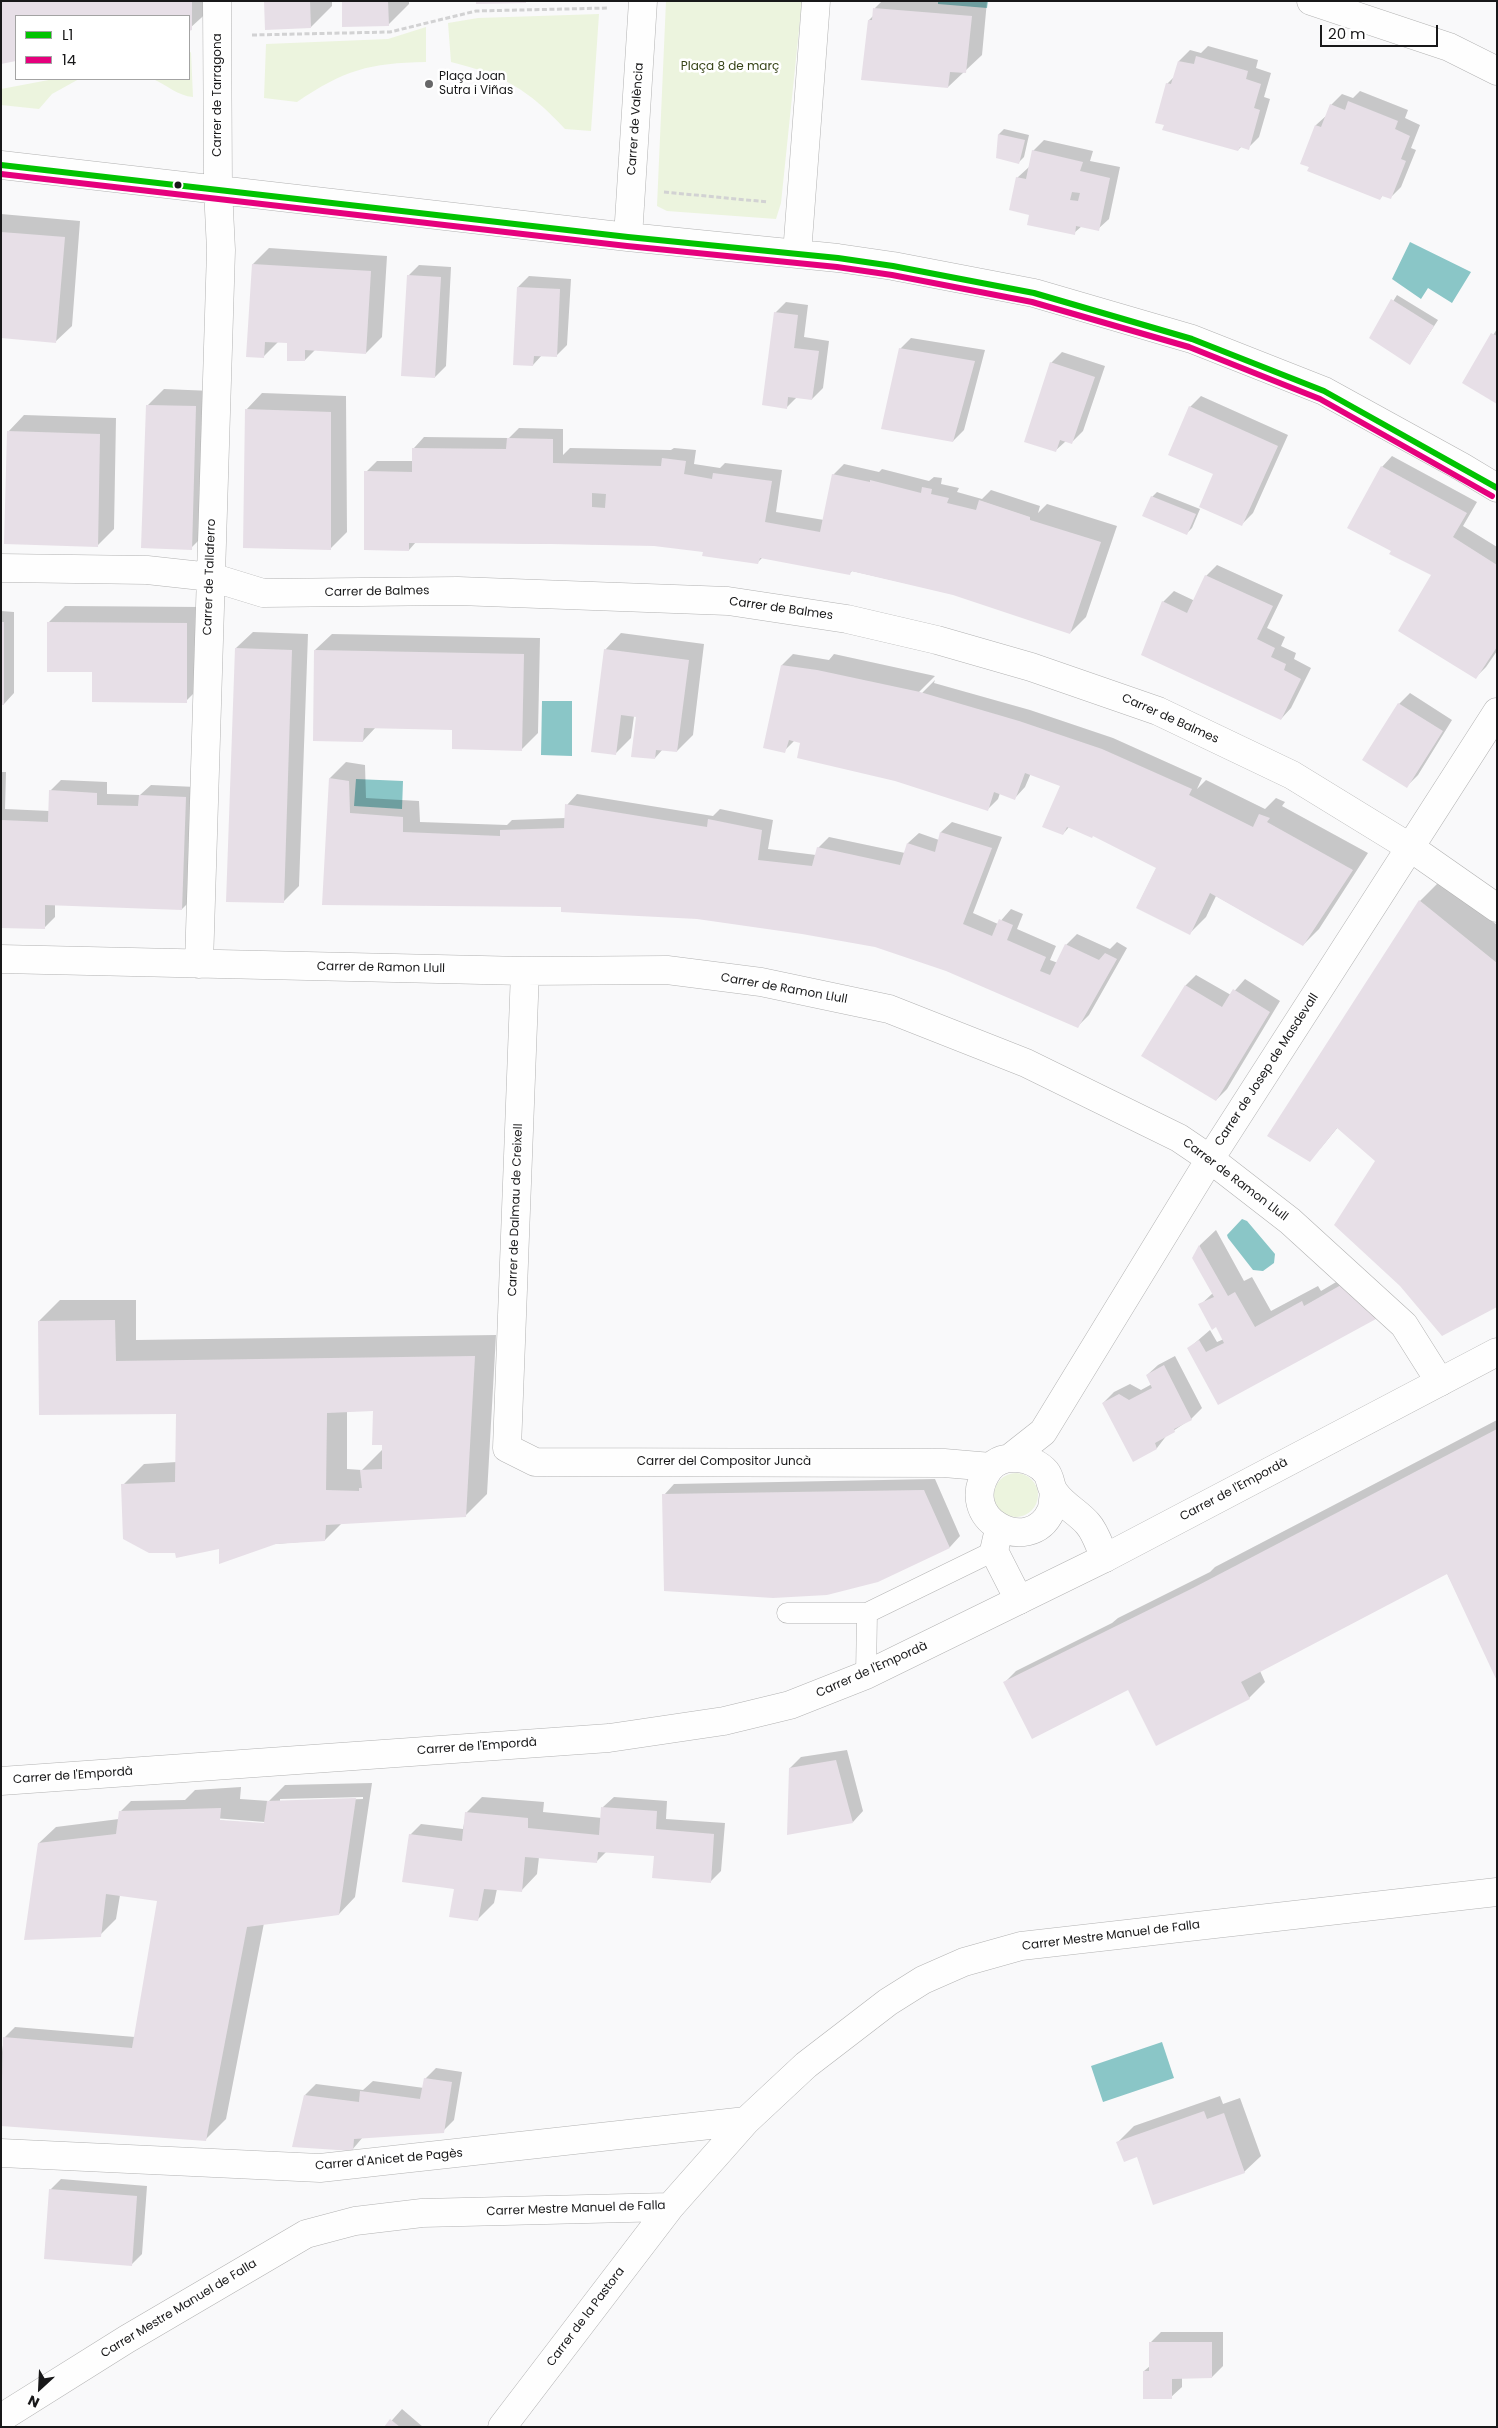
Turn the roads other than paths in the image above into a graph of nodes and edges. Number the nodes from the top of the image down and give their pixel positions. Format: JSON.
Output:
{"nodes":[{"id":1,"x":218,"y":1,"type":"edge"},
{"id":2,"x":644,"y":1,"type":"edge"},
{"id":3,"x":816,"y":1,"type":"edge"},
{"id":4,"x":1311,"y":1,"type":"edge"},
{"id":5,"x":1497,"y":71,"type":"edge"},
{"id":6,"x":1,"y":165,"type":"edge"},
{"id":7,"x":218,"y":189,"type":"junction"},
{"id":8,"x":628,"y":237,"type":"junction"},
{"id":9,"x":797,"y":254,"type":"junction"},
{"id":10,"x":1497,"y":488,"type":"edge"},
{"id":11,"x":1,"y":568,"type":"edge"},
{"id":12,"x":211,"y":577,"type":"junction"},
{"id":13,"x":1497,"y":712,"type":"edge"},
{"id":14,"x":1411,"y":848,"type":"junction"},
{"id":15,"x":1497,"y":908,"type":"edge"},
{"id":16,"x":1,"y":959,"type":"edge"},
{"id":17,"x":199,"y":964,"type":"junction"},
{"id":18,"x":525,"y":971,"type":"junction"},
{"id":19,"x":1210,"y":1159,"type":"junction"},
{"id":20,"x":1497,"y":1352,"type":"edge"},
{"id":21,"x":1440,"y":1382,"type":"junction"},
{"id":22,"x":1043,"y":1432,"type":"junction"},
{"id":23,"x":507,"y":1448,"type":"joint"},
{"id":24,"x":994,"y":1469,"type":"junction"},
{"id":25,"x":1051,"y":1483,"type":"junction"},
{"id":26,"x":996,"y":1540,"type":"junction"},
{"id":27,"x":1105,"y":1558,"type":"junction"},
{"id":28,"x":1018,"y":1600,"type":"junction"},
{"id":29,"x":788,"y":1613,"type":"dead end"},
{"id":30,"x":867,"y":1613,"type":"junction"},
{"id":31,"x":866,"y":1675,"type":"junction"},
{"id":32,"x":1,"y":1781,"type":"edge"},
{"id":33,"x":1497,"y":1892,"type":"edge"},
{"id":34,"x":746,"y":2121,"type":"junction"},
{"id":35,"x":1,"y":2153,"type":"edge"},
{"id":36,"x":670,"y":2207,"type":"junction"},
{"id":37,"x":1,"y":2418,"type":"edge"},
{"id":38,"x":502,"y":2427,"type":"edge"}],
"edges":[{"from":1,"to":7,"type":"street","name":"Carrer de Tarragona"},
{"from":2,"to":8,"type":"street","name":"Carrer de València"},
{"from":3,"to":9,"type":"street"},
{"from":4,"to":5,"type":"street"},
{"from":6,"to":7,"type":"street"},
{"from":7,"to":8,"type":"street"},
{"from":7,"to":12,"type":"street","name":"Carrer de Tallaferro"},
{"from":8,"to":9,"type":"street"},
{"from":9,"to":10,"type":"street"},
{"from":11,"to":12,"type":"street","name":"Carrer de Balmes"},
{"from":12,"to":14,"type":"street","name":"Carrer de Balmes"},
{"from":12,"to":17,"type":"street","name":"Carrer de Tallaferro"},
{"from":13,"to":14,"type":"street","name":"Carrer de Josep de Masdevall"},
{"from":14,"to":15,"type":"street","name":"Carrer de Balmes"},
{"from":14,"to":19,"type":"street","name":"Carrer de Josep de Masdevall"},
{"from":16,"to":17,"type":"street","name":"Carrer de Ramon Llull"},
{"from":17,"to":18,"type":"street","name":"Carrer de Ramon Llull"},
{"from":18,"to":19,"type":"street","name":"Carrer de Ramon Llull"},
{"from":18,"to":23,"type":"street","name":"Carrer de Dalmau de Creixell"},
{"from":19,"to":21,"type":"street","name":"Carrer de Ramon Llull"},
{"from":19,"to":22,"type":"street","name":"Carrer de Josep de Masdevall"},
{"from":20,"to":21,"type":"street","name":"Carrer de l'Empordà"},
{"from":21,"to":27,"type":"street","name":"Carrer de l'Empordà"},
{"from":22,"to":24,"type":"street"},
{"from":22,"to":25,"type":"street"},
{"from":23,"to":24,"type":"street","name":"Carrer del Compositor Juncà"},
{"from":24,"to":25,"type":"street"},
{"from":24,"to":26,"type":"street"},
{"from":25,"to":26,"type":"street"},
{"from":25,"to":27,"type":"street"},
{"from":26,"to":28,"type":"street"},
{"from":26,"to":30,"type":"lane"},
{"from":27,"to":28,"type":"street","name":"Carrer de l'Empordà"},
{"from":28,"to":31,"type":"street","name":"Carrer de l'Empordà"},
{"from":29,"to":30,"type":"lane"},
{"from":30,"to":31,"type":"lane"},
{"from":31,"to":32,"type":"street","name":"Carrer de l'Empordà"},
{"from":33,"to":34,"type":"street","name":"Carrer Mestre Manuel de Falla"},
{"from":34,"to":35,"type":"street","name":"Carrer d'Anicet de Pagès"},
{"from":34,"to":36,"type":"street","name":"Carrer Mestre Manuel de Falla"},
{"from":36,"to":37,"type":"street","name":"Carrer Mestre Manuel de Falla"},
{"from":36,"to":38,"type":"street","name":"Carrer de la Pastora"}]}
